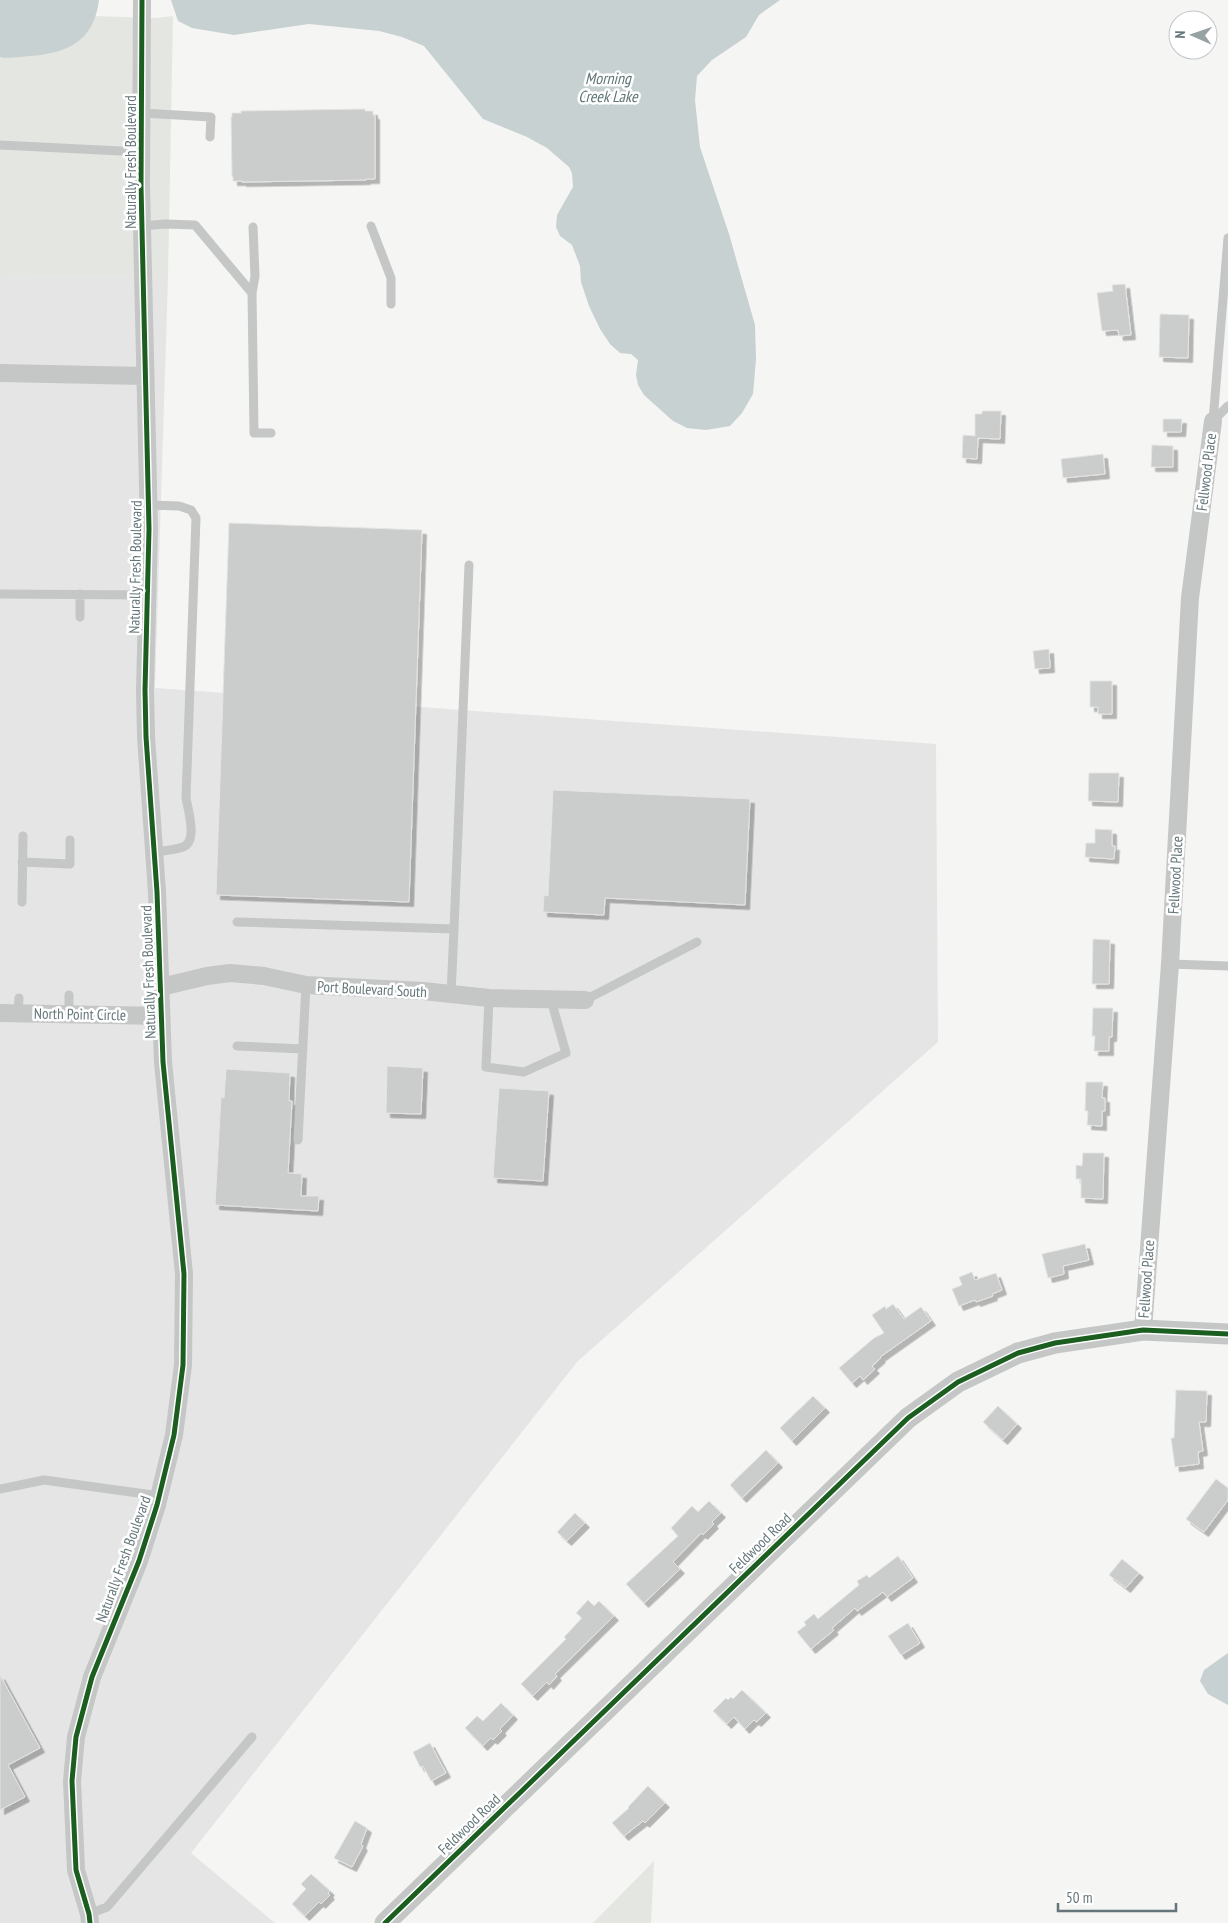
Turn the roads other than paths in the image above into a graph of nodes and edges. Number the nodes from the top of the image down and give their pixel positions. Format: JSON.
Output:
{"nodes":[{"id":1,"x":142,"y":0,"type":"edge"},
{"id":2,"x":142,"y":113,"type":"junction"},
{"id":3,"x":210,"y":137,"type":"dead end"},
{"id":4,"x":0,"y":145,"type":"edge"},
{"id":5,"x":142,"y":152,"type":"junction"},
{"id":6,"x":142,"y":226,"type":"junction"},
{"id":7,"x":371,"y":226,"type":"dead end"},
{"id":8,"x":253,"y":227,"type":"dead end"},
{"id":9,"x":1228,"y":238,"type":"edge"},
{"id":10,"x":252,"y":293,"type":"junction"},
{"id":11,"x":391,"y":304,"type":"dead end"},
{"id":12,"x":0,"y":373,"type":"edge"},
{"id":13,"x":145,"y":376,"type":"junction"},
{"id":14,"x":1228,"y":406,"type":"edge"},
{"id":15,"x":1213,"y":422,"type":"junction"},
{"id":16,"x":271,"y":433,"type":"dead end"},
{"id":17,"x":148,"y":505,"type":"junction"},
{"id":18,"x":469,"y":565,"type":"dead end"},
{"id":19,"x":0,"y":594,"type":"edge"},
{"id":20,"x":80,"y":594,"type":"junction"},
{"id":21,"x":147,"y":595,"type":"junction"},
{"id":22,"x":80,"y":617,"type":"dead end"},
{"id":23,"x":23,"y":836,"type":"dead end"},
{"id":24,"x":70,"y":840,"type":"dead end"},
{"id":25,"x":155,"y":852,"type":"junction"},
{"id":26,"x":22,"y":862,"type":"junction"},
{"id":27,"x":22,"y":902,"type":"dead end"},
{"id":28,"x":237,"y":922,"type":"dead end"},
{"id":29,"x":454,"y":929,"type":"junction"},
{"id":30,"x":697,"y":942,"type":"dead end"},
{"id":31,"x":1170,"y":964,"type":"junction"},
{"id":32,"x":1228,"y":966,"type":"edge"},
{"id":33,"x":306,"y":985,"type":"junction"},
{"id":34,"x":161,"y":987,"type":"junction"},
{"id":35,"x":451,"y":994,"type":"junction"},
{"id":36,"x":70,"y":995,"type":"dead end"},
{"id":37,"x":489,"y":998,"type":"junction"},
{"id":38,"x":551,"y":1000,"type":"junction"},
{"id":39,"x":585,"y":1000,"type":"joint"},
{"id":40,"x":0,"y":1012,"type":"edge"},
{"id":41,"x":69,"y":1015,"type":"junction"},
{"id":42,"x":161,"y":1016,"type":"junction"},
{"id":43,"x":237,"y":1046,"type":"dead end"},
{"id":44,"x":303,"y":1049,"type":"junction"},
{"id":45,"x":298,"y":1140,"type":"dead end"},
{"id":46,"x":1143,"y":1330,"type":"junction"},
{"id":47,"x":1228,"y":1334,"type":"edge"},
{"id":48,"x":0,"y":1489,"type":"edge"},
{"id":49,"x":160,"y":1496,"type":"junction"},
{"id":50,"x":252,"y":1736,"type":"dead end"},
{"id":51,"x":93,"y":1920,"type":"edge"},
{"id":52,"x":385,"y":1923,"type":"edge"}],
"edges":[{"from":1,"to":2,"type":"street","name":"Naturally Fresh Boulevard"},
{"from":2,"to":3,"type":"lane"},
{"from":2,"to":5,"type":"street","name":"Naturally Fresh Boulevard"},
{"from":4,"to":5,"type":"lane"},
{"from":5,"to":6,"type":"street","name":"Naturally Fresh Boulevard"},
{"from":6,"to":10,"type":"lane"},
{"from":6,"to":13,"type":"street","name":"Naturally Fresh Boulevard"},
{"from":7,"to":11,"type":"lane"},
{"from":8,"to":10,"type":"lane"},
{"from":9,"to":15,"type":"lane"},
{"from":10,"to":16,"type":"lane"},
{"from":12,"to":13,"type":"street"},
{"from":13,"to":17,"type":"street","name":"Naturally Fresh Boulevard"},
{"from":14,"to":15,"type":"lane"},
{"from":15,"to":31,"type":"street","name":"Fellwood Place"},
{"from":17,"to":21,"type":"street","name":"Naturally Fresh Boulevard"},
{"from":17,"to":25,"type":"lane"},
{"from":18,"to":29,"type":"lane"},
{"from":19,"to":20,"type":"lane"},
{"from":20,"to":21,"type":"lane"},
{"from":20,"to":22,"type":"lane"},
{"from":21,"to":25,"type":"street","name":"Naturally Fresh Boulevard"},
{"from":23,"to":26,"type":"lane"},
{"from":24,"to":26,"type":"lane"},
{"from":25,"to":34,"type":"street","name":"Naturally Fresh Boulevard"},
{"from":26,"to":27,"type":"lane"},
{"from":28,"to":29,"type":"lane"},
{"from":29,"to":35,"type":"lane"},
{"from":30,"to":39,"type":"lane"},
{"from":31,"to":32,"type":"lane"},
{"from":31,"to":46,"type":"street","name":"Fellwood Place"},
{"from":33,"to":34,"type":"street","name":"Port Boulevard South"},
{"from":33,"to":35,"type":"street","name":"Port Boulevard South"},
{"from":33,"to":44,"type":"lane"},
{"from":34,"to":42,"type":"street","name":"Naturally Fresh Boulevard"},
{"from":35,"to":37,"type":"street","name":"Port Boulevard South"},
{"from":36,"to":41,"type":"lane"},
{"from":37,"to":38,"type":"street","name":"Port Boulevard South"},
{"from":37,"to":38,"type":"lane"},
{"from":38,"to":39,"type":"street","name":"Port Boulevard South"},
{"from":40,"to":41,"type":"street","name":"North Point Circle"},
{"from":41,"to":42,"type":"street","name":"North Point Circle"},
{"from":42,"to":49,"type":"street","name":"Naturally Fresh Boulevard"},
{"from":43,"to":44,"type":"lane"},
{"from":44,"to":45,"type":"lane"},
{"from":46,"to":47,"type":"street","name":"Feldwood Road"},
{"from":46,"to":52,"type":"street","name":"Feldwood Road"},
{"from":48,"to":49,"type":"lane"},
{"from":49,"to":51,"type":"street","name":"Naturally Fresh Boulevard"},
{"from":50,"to":51,"type":"lane"}]}
